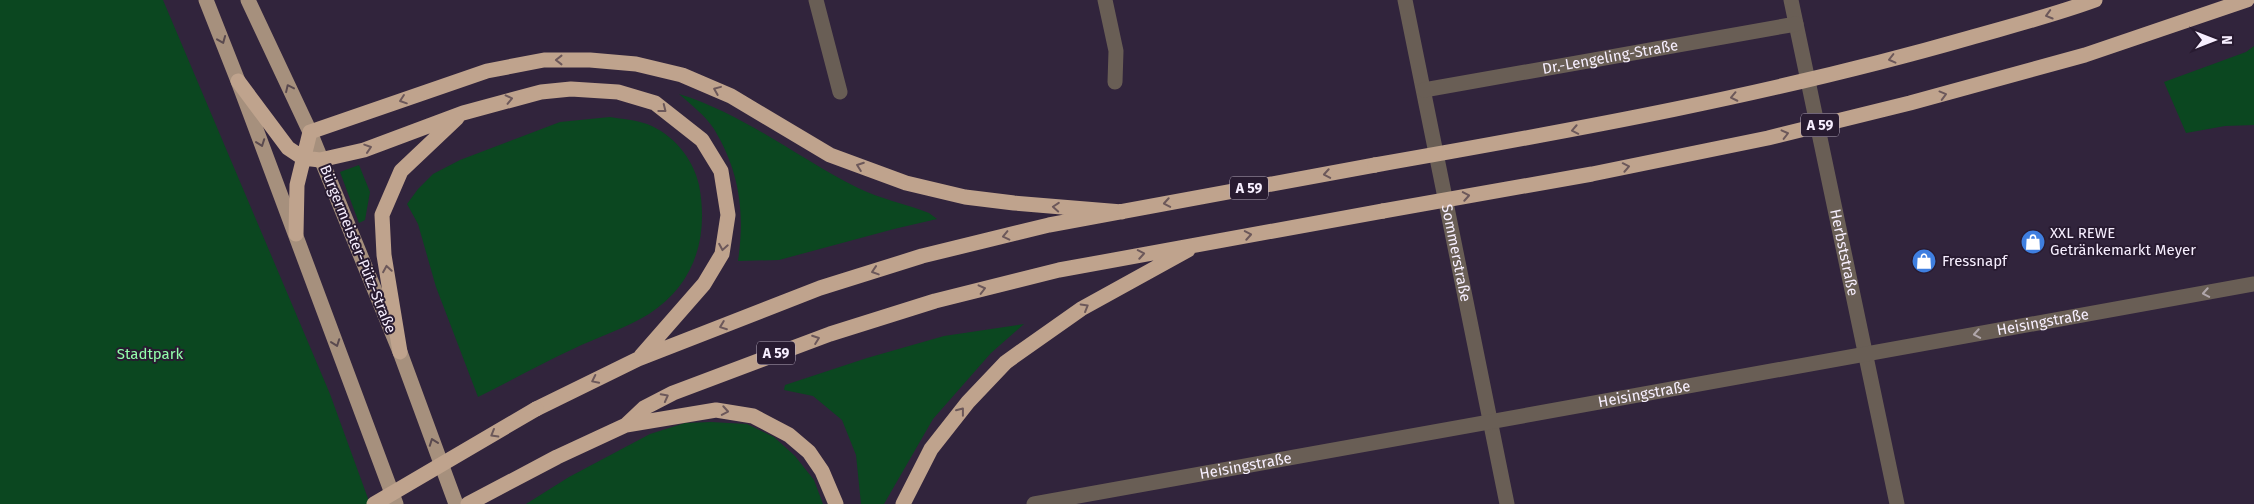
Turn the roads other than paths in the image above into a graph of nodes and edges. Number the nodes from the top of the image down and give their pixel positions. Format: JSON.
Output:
{"nodes":[{"id":1,"x":206,"y":0,"type":"edge"},
{"id":2,"x":248,"y":0,"type":"edge"},
{"id":3,"x":816,"y":0,"type":"edge"},
{"id":4,"x":1105,"y":0,"type":"edge"},
{"id":5,"x":1405,"y":0,"type":"edge"},
{"id":6,"x":1791,"y":0,"type":"edge"},
{"id":7,"x":2095,"y":0,"type":"edge"},
{"id":8,"x":2247,"y":0,"type":"edge"},
{"id":9,"x":1796,"y":24,"type":"junction"},
{"id":10,"x":238,"y":81,"type":"junction"},
{"id":11,"x":1115,"y":82,"type":"dead end"},
{"id":12,"x":1424,"y":90,"type":"junction"},
{"id":13,"x":840,"y":92,"type":"dead end"},
{"id":14,"x":463,"y":112,"type":"junction"},
{"id":15,"x":310,"y":132,"type":"junction"},
{"id":16,"x":303,"y":158,"type":"junction"},
{"id":17,"x":320,"y":160,"type":"junction"},
{"id":18,"x":1122,"y":212,"type":"junction"},
{"id":19,"x":296,"y":234,"type":"junction"},
{"id":20,"x":1200,"y":244,"type":"junction"},
{"id":21,"x":2254,"y":284,"type":"edge"},
{"id":22,"x":400,"y":352,"type":"junction"},
{"id":23,"x":1865,"y":354,"type":"junction"},
{"id":24,"x":638,"y":359,"type":"junction"},
{"id":25,"x":1490,"y":422,"type":"junction"},
{"id":26,"x":626,"y":425,"type":"junction"},
{"id":27,"x":374,"y":504,"type":"edge"},
{"id":28,"x":396,"y":504,"type":"edge"},
{"id":29,"x":456,"y":504,"type":"edge"},
{"id":30,"x":468,"y":504,"type":"edge"},
{"id":31,"x":836,"y":504,"type":"edge"},
{"id":32,"x":903,"y":504,"type":"edge"},
{"id":33,"x":1034,"y":504,"type":"edge"},
{"id":34,"x":1507,"y":504,"type":"edge"},
{"id":35,"x":1897,"y":504,"type":"edge"}],
"edges":[{"from":1,"to":10,"type":"main road","one_way":true},
{"from":15,"to":2,"type":"main road","name":"Bürgermeister-Pütz-Straße","one_way":true},
{"from":3,"to":13,"type":"street"},
{"from":4,"to":11,"type":"street"},
{"from":5,"to":12,"type":"street","name":"Sommerstraße"},
{"from":6,"to":9,"type":"street","name":"Herbststraße"},
{"from":7,"to":18,"type":"highway","number":"A 59","one_way":true,"bridge":true},
{"from":20,"to":8,"type":"highway","number":"A 59","one_way":true,"bridge":true},
{"from":9,"to":12,"type":"street","name":"Dr.-Lengeling-Straße"},
{"from":9,"to":23,"type":"street","name":"Herbststraße"},
{"from":10,"to":16,"type":"highway"},
{"from":10,"to":19,"type":"main road","one_way":true},
{"from":12,"to":25,"type":"street","name":"Sommerstraße"},
{"from":17,"to":14,"type":"highway","one_way":true},
{"from":22,"to":14,"type":"highway","one_way":true},
{"from":14,"to":24,"type":"highway","one_way":true},
{"from":15,"to":16,"type":"highway"},
{"from":15,"to":17,"type":"main road","name":"Bürgermeister-Pütz-Straße"},
{"from":18,"to":15,"type":"highway","one_way":true},
{"from":16,"to":17,"type":"highway"},
{"from":16,"to":19,"type":"highway"},
{"from":17,"to":22,"type":"main road","name":"Bürgermeister-Pütz-Straße"},
{"from":18,"to":24,"type":"highway","number":"A 59","one_way":true},
{"from":19,"to":28,"type":"main road","one_way":true},
{"from":26,"to":20,"type":"highway","number":"A 59","one_way":true},
{"from":32,"to":20,"type":"highway","one_way":true},
{"from":21,"to":23,"type":"street","name":"Heisingstraße","one_way":true},
{"from":29,"to":22,"type":"main road","name":"Bürgermeister-Pütz-Straße","one_way":true},
{"from":23,"to":25,"type":"street","name":"Heisingstraße"},
{"from":23,"to":35,"type":"street","name":"Herbststraße"},
{"from":24,"to":27,"type":"highway","number":"A 59","one_way":true,"bridge":true},
{"from":25,"to":33,"type":"street","name":"Heisingstraße"},
{"from":25,"to":34,"type":"street","name":"Sommerstraße"},
{"from":26,"to":30,"type":"highway","number":"A 59"},
{"from":26,"to":31,"type":"highway","one_way":true}]}
